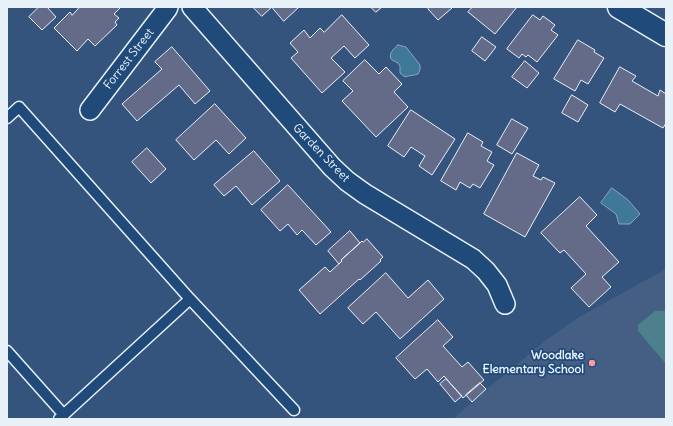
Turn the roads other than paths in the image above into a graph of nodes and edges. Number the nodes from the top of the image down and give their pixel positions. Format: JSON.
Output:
{"nodes":[{"id":1,"x":168,"y":7,"type":"edge"},
{"id":2,"x":192,"y":7,"type":"edge"},
{"id":3,"x":619,"y":7,"type":"edge"},
{"id":4,"x":666,"y":35,"type":"edge"},
{"id":5,"x":90,"y":110,"type":"dead end"},
{"id":6,"x":7,"y":118,"type":"edge"},
{"id":7,"x":190,"y":299,"type":"junction"},
{"id":8,"x":505,"y":304,"type":"dead end"},
{"id":9,"x":7,"y":351,"type":"edge"},
{"id":10,"x":294,"y":410,"type":"dead end"},
{"id":11,"x":62,"y":417,"type":"edge"}],
"edges":[{"from":1,"to":5,"type":"street","name":"Forrest Street"},
{"from":2,"to":8,"type":"street","name":"Garden Street"},
{"from":3,"to":4,"type":"street"},
{"from":6,"to":7,"type":"lane"},
{"from":7,"to":10,"type":"lane"},
{"from":7,"to":11,"type":"lane"},
{"from":9,"to":11,"type":"lane"}]}
